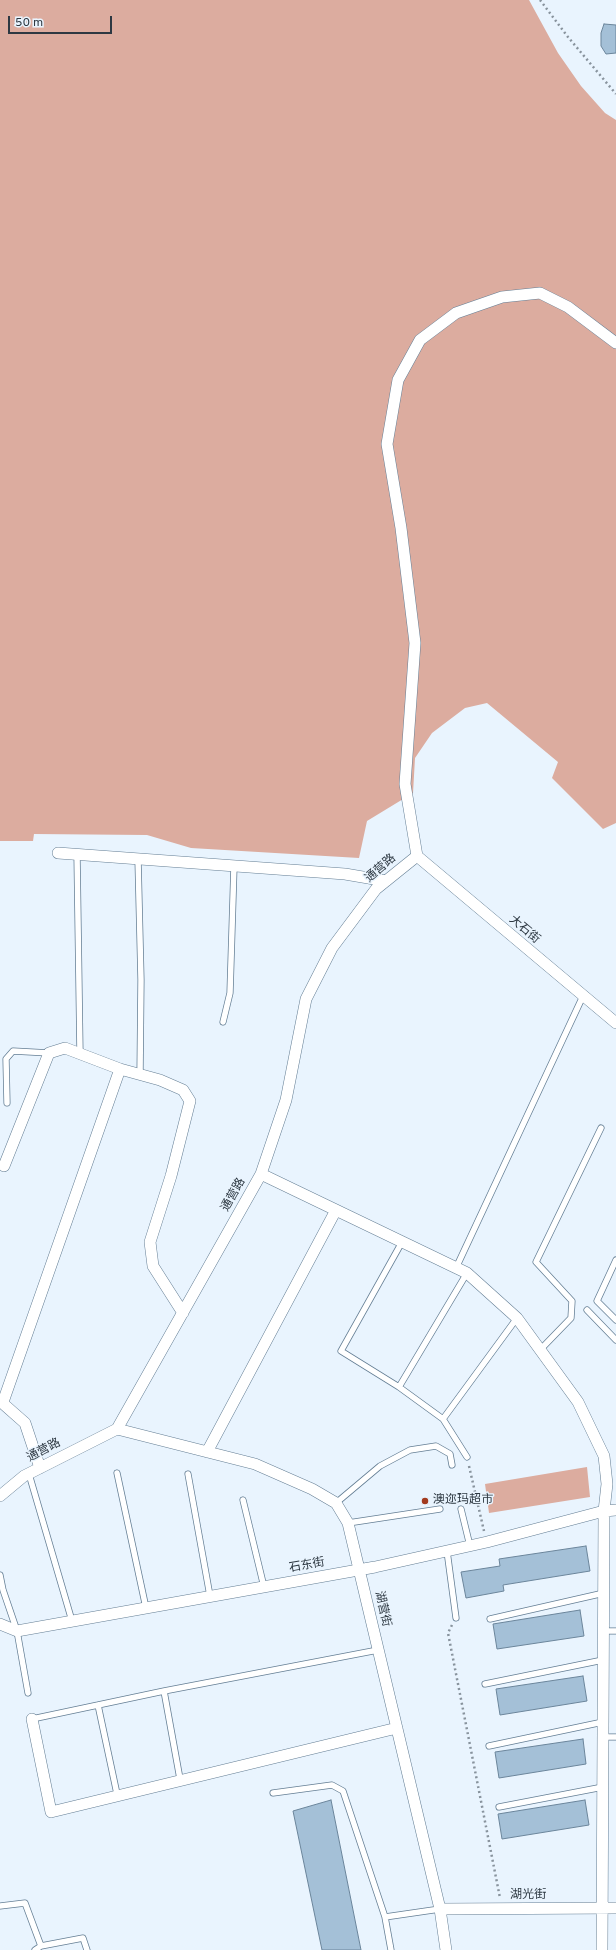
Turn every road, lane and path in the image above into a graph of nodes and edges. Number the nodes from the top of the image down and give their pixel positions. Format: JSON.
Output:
{"nodes":[{"id":1,"x":540,"y":0,"type":"edge"},
{"id":2,"x":616,"y":94,"type":"edge"},
{"id":3,"x":616,"y":343,"type":"edge"},
{"id":4,"x":58,"y":853,"type":"dead end"},
{"id":5,"x":77,"y":854,"type":"junction"},
{"id":6,"x":417,"y":856,"type":"junction"},
{"id":7,"x":138,"y":859,"type":"junction"},
{"id":8,"x":234,"y":866,"type":"junction"},
{"id":9,"x":386,"y":881,"type":"junction"},
{"id":10,"x":583,"y":996,"type":"junction"},
{"id":11,"x":223,"y":1022,"type":"dead end"},
{"id":12,"x":616,"y":1023,"type":"edge"},
{"id":13,"x":49,"y":1053,"type":"junction"},
{"id":14,"x":80,"y":1053,"type":"junction"},
{"id":15,"x":120,"y":1070,"type":"junction"},
{"id":16,"x":140,"y":1075,"type":"junction"},
{"id":17,"x":7,"y":1103,"type":"dead end"},
{"id":18,"x":601,"y":1128,"type":"dead end"},
{"id":19,"x":4,"y":1166,"type":"dead end"},
{"id":20,"x":261,"y":1174,"type":"junction"},
{"id":21,"x":336,"y":1210,"type":"junction"},
{"id":22,"x":402,"y":1242,"type":"junction"},
{"id":23,"x":616,"y":1260,"type":"edge"},
{"id":24,"x":456,"y":1268,"type":"junction"},
{"id":25,"x":467,"y":1273,"type":"junction"},
{"id":26,"x":588,"y":1310,"type":"dead end"},
{"id":27,"x":183,"y":1313,"type":"junction"},
{"id":28,"x":516,"y":1318,"type":"junction"},
{"id":29,"x":616,"y":1320,"type":"edge"},
{"id":30,"x":616,"y":1340,"type":"edge"},
{"id":31,"x":540,"y":1350,"type":"junction"},
{"id":32,"x":399,"y":1387,"type":"junction"},
{"id":33,"x":2,"y":1402,"type":"edge"},
{"id":34,"x":443,"y":1419,"type":"junction"},
{"id":35,"x":117,"y":1429,"type":"junction"},
{"id":36,"x":207,"y":1452,"type":"junction"},
{"id":37,"x":467,"y":1457,"type":"joint"},
{"id":38,"x":452,"y":1465,"type":"dead end"},
{"id":39,"x":40,"y":1468,"type":"junction"},
{"id":40,"x":117,"y":1473,"type":"dead end"},
{"id":41,"x":29,"y":1474,"type":"junction"},
{"id":42,"x":188,"y":1474,"type":"dead end"},
{"id":43,"x":0,"y":1496,"type":"edge"},
{"id":44,"x":243,"y":1500,"type":"dead end"},
{"id":45,"x":336,"y":1503,"type":"junction"},
{"id":46,"x":440,"y":1509,"type":"dead end"},
{"id":47,"x":461,"y":1509,"type":"dead end"},
{"id":48,"x":616,"y":1510,"type":"edge"},
{"id":49,"x":604,"y":1511,"type":"junction"},
{"id":50,"x":348,"y":1523,"type":"junction"},
{"id":51,"x":487,"y":1542,"type":"junction"},
{"id":52,"x":470,"y":1546,"type":"junction"},
{"id":53,"x":447,"y":1551,"type":"junction"},
{"id":54,"x":359,"y":1570,"type":"junction"},
{"id":55,"x":0,"y":1575,"type":"edge"},
{"id":56,"x":264,"y":1586,"type":"junction"},
{"id":57,"x":604,"y":1593,"type":"junction"},
{"id":58,"x":210,"y":1596,"type":"junction"},
{"id":59,"x":146,"y":1608,"type":"junction"},
{"id":60,"x":456,"y":1618,"type":"joint"},
{"id":61,"x":490,"y":1619,"type":"dead end"},
{"id":62,"x":72,"y":1621,"type":"junction"},
{"id":63,"x":0,"y":1624,"type":"edge"},
{"id":64,"x":17,"y":1631,"type":"junction"},
{"id":65,"x":604,"y":1631,"type":"junction"},
{"id":66,"x":616,"y":1631,"type":"edge"},
{"id":67,"x":378,"y":1650,"type":"junction"},
{"id":68,"x":603,"y":1660,"type":"junction"},
{"id":69,"x":485,"y":1684,"type":"dead end"},
{"id":70,"x":164,"y":1691,"type":"junction"},
{"id":71,"x":28,"y":1693,"type":"dead end"},
{"id":72,"x":98,"y":1705,"type":"junction"},
{"id":73,"x":32,"y":1720,"type":"joint"},
{"id":74,"x":603,"y":1722,"type":"junction"},
{"id":75,"x":397,"y":1728,"type":"junction"},
{"id":76,"x":603,"y":1737,"type":"junction"},
{"id":77,"x":616,"y":1737,"type":"edge"},
{"id":78,"x":489,"y":1746,"type":"dead end"},
{"id":79,"x":180,"y":1779,"type":"junction"},
{"id":80,"x":602,"y":1787,"type":"junction"},
{"id":81,"x":273,"y":1793,"type":"dead end"},
{"id":82,"x":117,"y":1794,"type":"junction"},
{"id":83,"x":499,"y":1807,"type":"dead end"},
{"id":84,"x":0,"y":1906,"type":"edge"},
{"id":85,"x":602,"y":1908,"type":"junction"},
{"id":86,"x":616,"y":1908,"type":"edge"},
{"id":87,"x":440,"y":1909,"type":"junction"},
{"id":88,"x":502,"y":1909,"type":"junction"},
{"id":89,"x":385,"y":1917,"type":"junction"},
{"id":90,"x":41,"y":1946,"type":"junction"},
{"id":91,"x":35,"y":1950,"type":"edge"},
{"id":92,"x":86,"y":1950,"type":"edge"},
{"id":93,"x":391,"y":1950,"type":"edge"},
{"id":94,"x":446,"y":1950,"type":"edge"},
{"id":95,"x":602,"y":1950,"type":"edge"}],
"edges":[{"from":1,"to":2,"type":"path"},
{"from":3,"to":6,"type":"street"},
{"from":4,"to":5,"type":"street"},
{"from":5,"to":7,"type":"street"},
{"from":5,"to":14,"type":"lane"},
{"from":6,"to":9,"type":"street","name":"通营路"},
{"from":6,"to":10,"type":"street","name":"大石街"},
{"from":7,"to":8,"type":"street"},
{"from":7,"to":16,"type":"lane"},
{"from":8,"to":9,"type":"street"},
{"from":8,"to":11,"type":"lane"},
{"from":9,"to":20,"type":"street","name":"通营路"},
{"from":10,"to":12,"type":"street","name":"大石街"},
{"from":10,"to":24,"type":"lane"},
{"from":13,"to":14,"type":"street"},
{"from":13,"to":17,"type":"lane"},
{"from":13,"to":19,"type":"street"},
{"from":14,"to":15,"type":"street"},
{"from":15,"to":16,"type":"street"},
{"from":15,"to":33,"type":"street"},
{"from":16,"to":27,"type":"street"},
{"from":18,"to":31,"type":"lane"},
{"from":20,"to":21,"type":"street"},
{"from":20,"to":27,"type":"street","name":"通营路"},
{"from":21,"to":22,"type":"street"},
{"from":21,"to":36,"type":"street"},
{"from":22,"to":24,"type":"street"},
{"from":22,"to":32,"type":"lane"},
{"from":23,"to":29,"type":"lane"},
{"from":24,"to":25,"type":"street"},
{"from":25,"to":28,"type":"street"},
{"from":25,"to":32,"type":"lane"},
{"from":26,"to":30,"type":"lane"},
{"from":27,"to":35,"type":"street","name":"通营路"},
{"from":28,"to":31,"type":"street"},
{"from":28,"to":34,"type":"lane"},
{"from":31,"to":49,"type":"street"},
{"from":32,"to":34,"type":"lane"},
{"from":33,"to":39,"type":"street"},
{"from":34,"to":37,"type":"lane"},
{"from":35,"to":36,"type":"street","name":"湖营街"},
{"from":35,"to":39,"type":"street","name":"通营路"},
{"from":36,"to":45,"type":"street","name":"湖营街"},
{"from":37,"to":51,"type":"path"},
{"from":38,"to":45,"type":"lane"},
{"from":39,"to":41,"type":"street","name":"通营路"},
{"from":40,"to":59,"type":"lane"},
{"from":41,"to":43,"type":"street","name":"通营路"},
{"from":41,"to":62,"type":"lane"},
{"from":42,"to":58,"type":"lane"},
{"from":44,"to":56,"type":"lane"},
{"from":45,"to":50,"type":"street","name":"湖营街"},
{"from":46,"to":50,"type":"lane"},
{"from":47,"to":52,"type":"lane"},
{"from":48,"to":49,"type":"street","name":"石东街"},
{"from":49,"to":51,"type":"street","name":"石东街"},
{"from":49,"to":57,"type":"street"},
{"from":50,"to":54,"type":"street","name":"湖营街"},
{"from":51,"to":52,"type":"street","name":"石东街"},
{"from":52,"to":53,"type":"street","name":"石东街"},
{"from":53,"to":54,"type":"street","name":"石东街"},
{"from":53,"to":60,"type":"lane"},
{"from":54,"to":56,"type":"street","name":"石东街"},
{"from":54,"to":67,"type":"street","name":"湖营街"},
{"from":55,"to":64,"type":"lane"},
{"from":56,"to":58,"type":"street","name":"石东街"},
{"from":57,"to":61,"type":"lane"},
{"from":57,"to":65,"type":"street"},
{"from":58,"to":59,"type":"street","name":"石东街"},
{"from":59,"to":62,"type":"street","name":"石东街"},
{"from":60,"to":88,"type":"path"},
{"from":62,"to":64,"type":"street","name":"石东街"},
{"from":63,"to":64,"type":"street"},
{"from":64,"to":71,"type":"lane"},
{"from":65,"to":66,"type":"lane"},
{"from":65,"to":68,"type":"street"},
{"from":67,"to":70,"type":"lane"},
{"from":67,"to":75,"type":"street","name":"湖营街"},
{"from":68,"to":69,"type":"lane"},
{"from":68,"to":74,"type":"street"},
{"from":70,"to":72,"type":"lane"},
{"from":70,"to":79,"type":"lane"},
{"from":72,"to":73,"type":"lane"},
{"from":72,"to":82,"type":"lane"},
{"from":73,"to":82,"type":"street"},
{"from":74,"to":76,"type":"street"},
{"from":74,"to":78,"type":"lane"},
{"from":75,"to":79,"type":"street"},
{"from":75,"to":87,"type":"street","name":"湖营街"},
{"from":76,"to":77,"type":"lane"},
{"from":76,"to":80,"type":"street"},
{"from":79,"to":82,"type":"street"},
{"from":80,"to":83,"type":"lane"},
{"from":80,"to":85,"type":"street"},
{"from":81,"to":89,"type":"lane"},
{"from":84,"to":90,"type":"lane"},
{"from":85,"to":86,"type":"street","name":"湖光街"},
{"from":85,"to":88,"type":"street","name":"湖光街"},
{"from":85,"to":95,"type":"street"},
{"from":87,"to":88,"type":"street","name":"湖光街"},
{"from":87,"to":89,"type":"lane"},
{"from":87,"to":94,"type":"street","name":"湖营街"},
{"from":89,"to":93,"type":"lane"},
{"from":90,"to":91,"type":"lane"},
{"from":90,"to":92,"type":"lane"}]}
